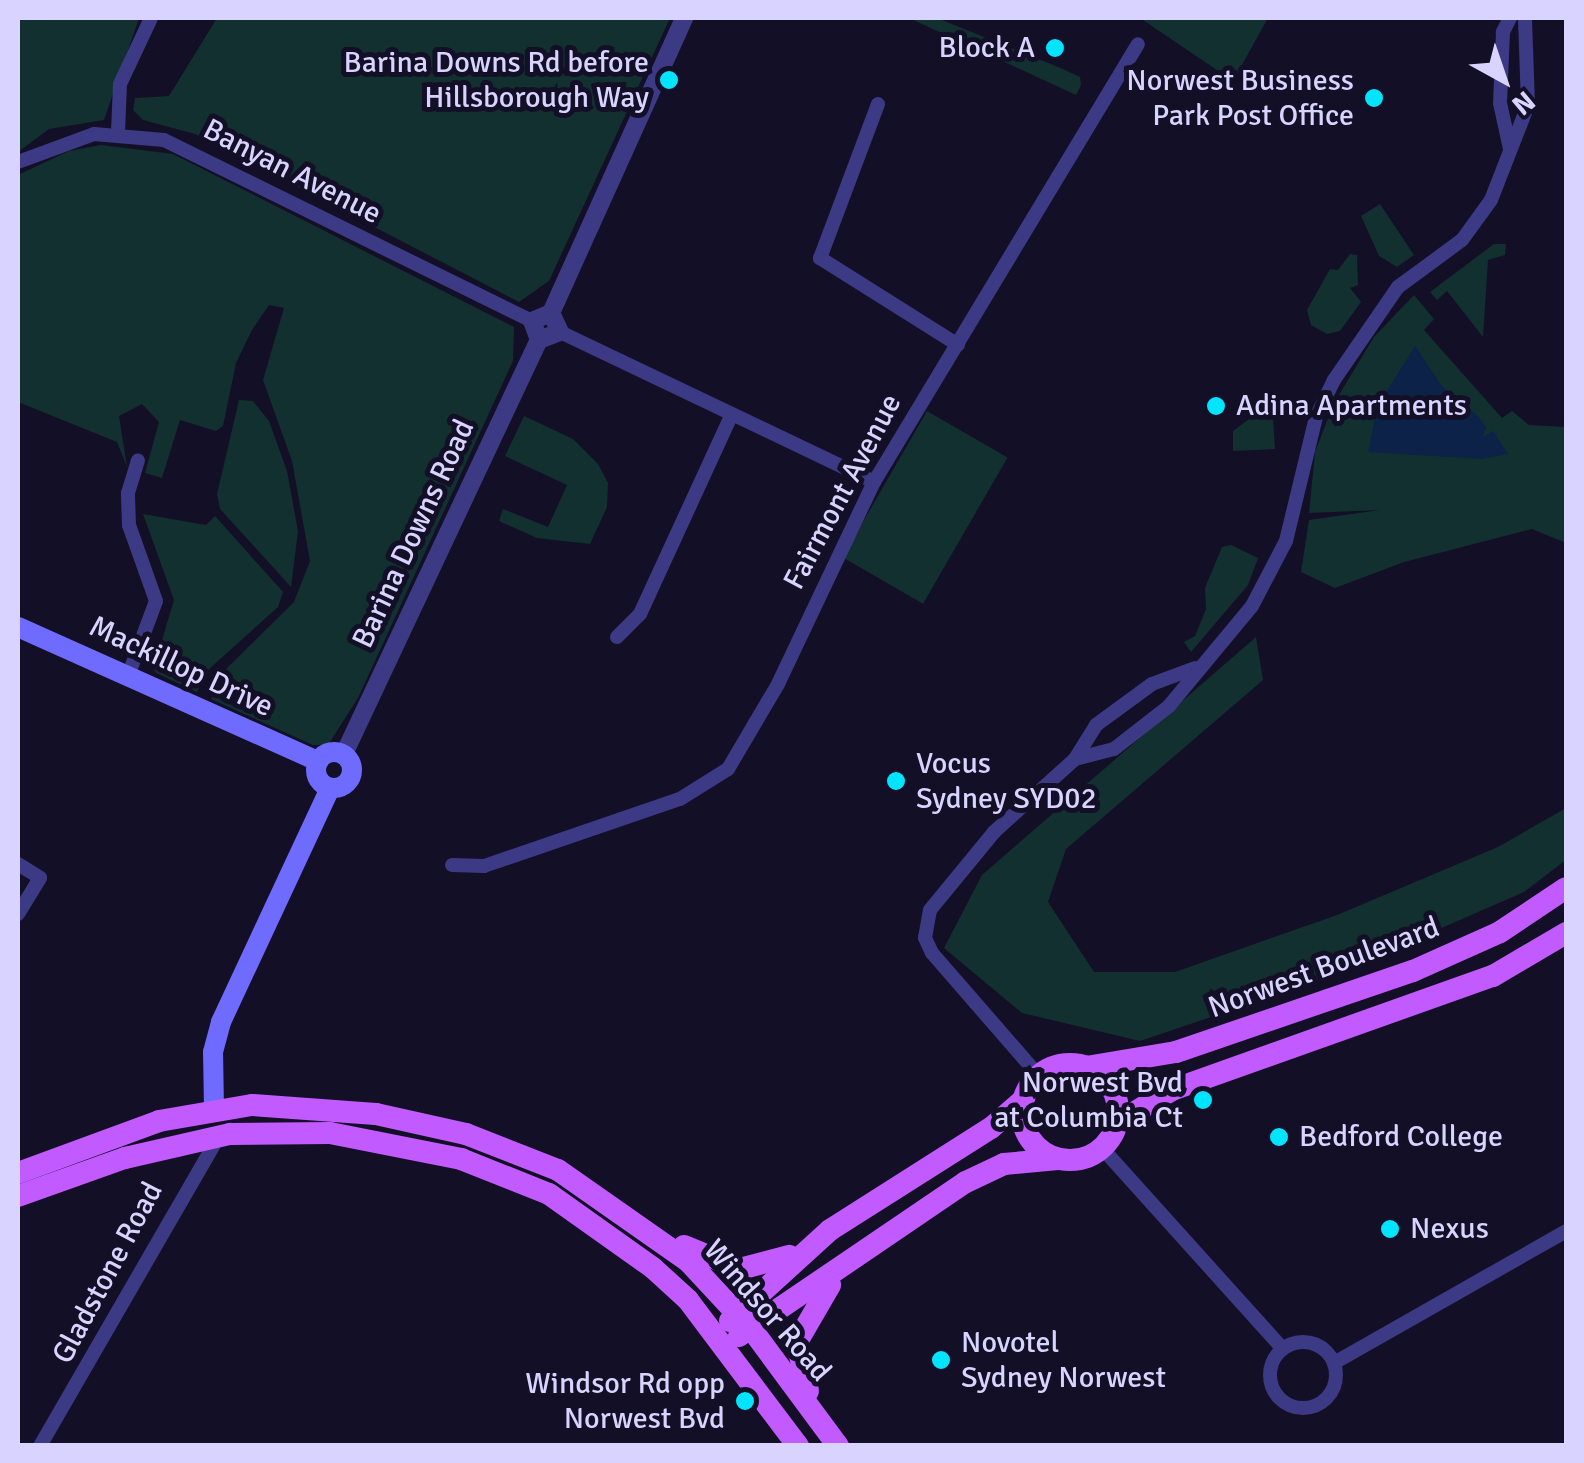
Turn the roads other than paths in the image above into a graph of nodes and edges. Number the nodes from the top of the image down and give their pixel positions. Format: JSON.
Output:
{"nodes":[{"id":1,"x":150,"y":18,"type":"edge"},
{"id":2,"x":684,"y":18,"type":"edge"},
{"id":3,"x":1510,"y":18,"type":"edge"},
{"id":4,"x":1526,"y":18,"type":"edge"},
{"id":5,"x":1138,"y":44,"type":"dead end"},
{"id":6,"x":878,"y":104,"type":"dead end"},
{"id":7,"x":118,"y":132,"type":"junction"},
{"id":8,"x":1510,"y":149,"type":"junction"},
{"id":9,"x":18,"y":162,"type":"edge"},
{"id":10,"x":551,"y":313,"type":"junction"},
{"id":11,"x":532,"y":321,"type":"junction"},
{"id":12,"x":560,"y":332,"type":"junction"},
{"id":13,"x":539,"y":340,"type":"junction"},
{"id":14,"x":958,"y":344,"type":"junction"},
{"id":15,"x":731,"y":416,"type":"junction"},
{"id":16,"x":138,"y":461,"type":"dead end"},
{"id":17,"x":874,"y":482,"type":"junction"},
{"id":18,"x":18,"y":627,"type":"edge"},
{"id":19,"x":617,"y":637,"type":"dead end"},
{"id":20,"x":1196,"y":668,"type":"junction"},
{"id":21,"x":128,"y":676,"type":"junction"},
{"id":22,"x":344,"y":754,"type":"junction"},
{"id":23,"x":1075,"y":759,"type":"junction"},
{"id":24,"x":318,"y":762,"type":"junction"},
{"id":25,"x":330,"y":788,"type":"junction"},
{"id":26,"x":18,"y":864,"type":"edge"},
{"id":27,"x":452,"y":865,"type":"dead end"},
{"id":28,"x":1566,"y":888,"type":"edge"},
{"id":29,"x":18,"y":914,"type":"edge"},
{"id":30,"x":1566,"y":933,"type":"edge"},
{"id":31,"x":1086,"y":1066,"type":"junction"},
{"id":32,"x":1038,"y":1076,"type":"junction"},
{"id":33,"x":1023,"y":1100,"type":"junction"},
{"id":34,"x":214,"y":1108,"type":"junction"},
{"id":35,"x":1117,"y":1123,"type":"junction"},
{"id":36,"x":300,"y":1131,"type":"junction"},
{"id":37,"x":230,"y":1134,"type":"junction"},
{"id":38,"x":1102,"y":1148,"type":"junction"},
{"id":39,"x":1058,"y":1158,"type":"junction"},
{"id":40,"x":18,"y":1174,"type":"edge"},
{"id":41,"x":18,"y":1196,"type":"edge"},
{"id":42,"x":632,"y":1218,"type":"junction"},
{"id":43,"x":830,"y":1230,"type":"junction"},
{"id":44,"x":1566,"y":1231,"type":"edge"},
{"id":45,"x":852,"y":1260,"type":"junction"},
{"id":46,"x":735,"y":1310,"type":"junction"},
{"id":47,"x":753,"y":1331,"type":"junction"},
{"id":48,"x":721,"y":1343,"type":"junction"},
{"id":49,"x":1283,"y":1349,"type":"junction"},
{"id":50,"x":1334,"y":1363,"type":"junction"},
{"id":51,"x":833,"y":1439,"type":"edge"},
{"id":52,"x":40,"y":1446,"type":"edge"},
{"id":53,"x":798,"y":1446,"type":"edge"}],
"edges":[{"from":1,"to":7,"type":"street"},
{"from":2,"to":10,"type":"street"},
{"from":3,"to":8,"type":"street"},
{"from":4,"to":8,"type":"street"},
{"from":5,"to":14,"type":"street","name":"Fairmont Avenue"},
{"from":6,"to":14,"type":"street"},
{"from":7,"to":9,"type":"street","name":"Banyan Avenue"},
{"from":7,"to":11,"type":"street","name":"Banyan Avenue"},
{"from":8,"to":20,"type":"street"},
{"from":10,"to":11,"type":"street"},
{"from":10,"to":12,"type":"street"},
{"from":11,"to":13,"type":"street"},
{"from":12,"to":13,"type":"street"},
{"from":12,"to":15,"type":"street"},
{"from":13,"to":22,"type":"street","name":"Barina Downs Road"},
{"from":14,"to":17,"type":"street","name":"Fairmont Avenue"},
{"from":15,"to":17,"type":"street"},
{"from":15,"to":19,"type":"street"},
{"from":16,"to":21,"type":"street"},
{"from":17,"to":27,"type":"street","name":"Fairmont Avenue"},
{"from":18,"to":21,"type":"main road","name":"Mackillop Drive"},
{"from":20,"to":23,"type":"street"},
{"from":20,"to":23,"type":"street"},
{"from":21,"to":24,"type":"main road","name":"Mackillop Drive"},
{"from":22,"to":24,"type":"main road"},
{"from":22,"to":25,"type":"main road"},
{"from":23,"to":32,"type":"street"},
{"from":24,"to":25,"type":"main road"},
{"from":25,"to":34,"type":"main road"},
{"from":26,"to":29,"type":"street"},
{"from":28,"to":31,"type":"main road","name":"Norwest Boulevard"},
{"from":30,"to":35,"type":"main road"},
{"from":31,"to":32,"type":"main road"},
{"from":31,"to":35,"type":"main road"},
{"from":32,"to":33,"type":"main road"},
{"from":33,"to":39,"type":"main road"},
{"from":33,"to":43,"type":"main road"},
{"from":34,"to":36,"type":"main road"},
{"from":34,"to":40,"type":"main road","name":"Windsor Road"},
{"from":34,"to":42,"type":"main road","name":"Windsor Road"},
{"from":35,"to":38,"type":"main road"},
{"from":36,"to":37,"type":"main road","name":"Windsor Road"},
{"from":36,"to":48,"type":"main road","name":"Windsor Road"},
{"from":37,"to":41,"type":"main road","name":"Windsor Road"},
{"from":37,"to":52,"type":"street","name":"Gladstone Road"},
{"from":38,"to":39,"type":"main road"},
{"from":38,"to":49,"type":"street"},
{"from":39,"to":45,"type":"main road"},
{"from":42,"to":43,"type":"main road"},
{"from":42,"to":46,"type":"main road","name":"Windsor Road"},
{"from":43,"to":46,"type":"main road"},
{"from":44,"to":50,"type":"street"},
{"from":45,"to":47,"type":"main road"},
{"from":45,"to":51,"type":"main road"},
{"from":46,"to":47,"type":"main road","name":"Windsor Road"},
{"from":46,"to":48,"type":"main road"},
{"from":47,"to":48,"type":"main road"},
{"from":47,"to":51,"type":"main road","name":"Windsor Road"},
{"from":48,"to":53,"type":"main road","name":"Windsor Road"},
{"from":49,"to":50,"type":"street"},
{"from":49,"to":50,"type":"street"}]}
